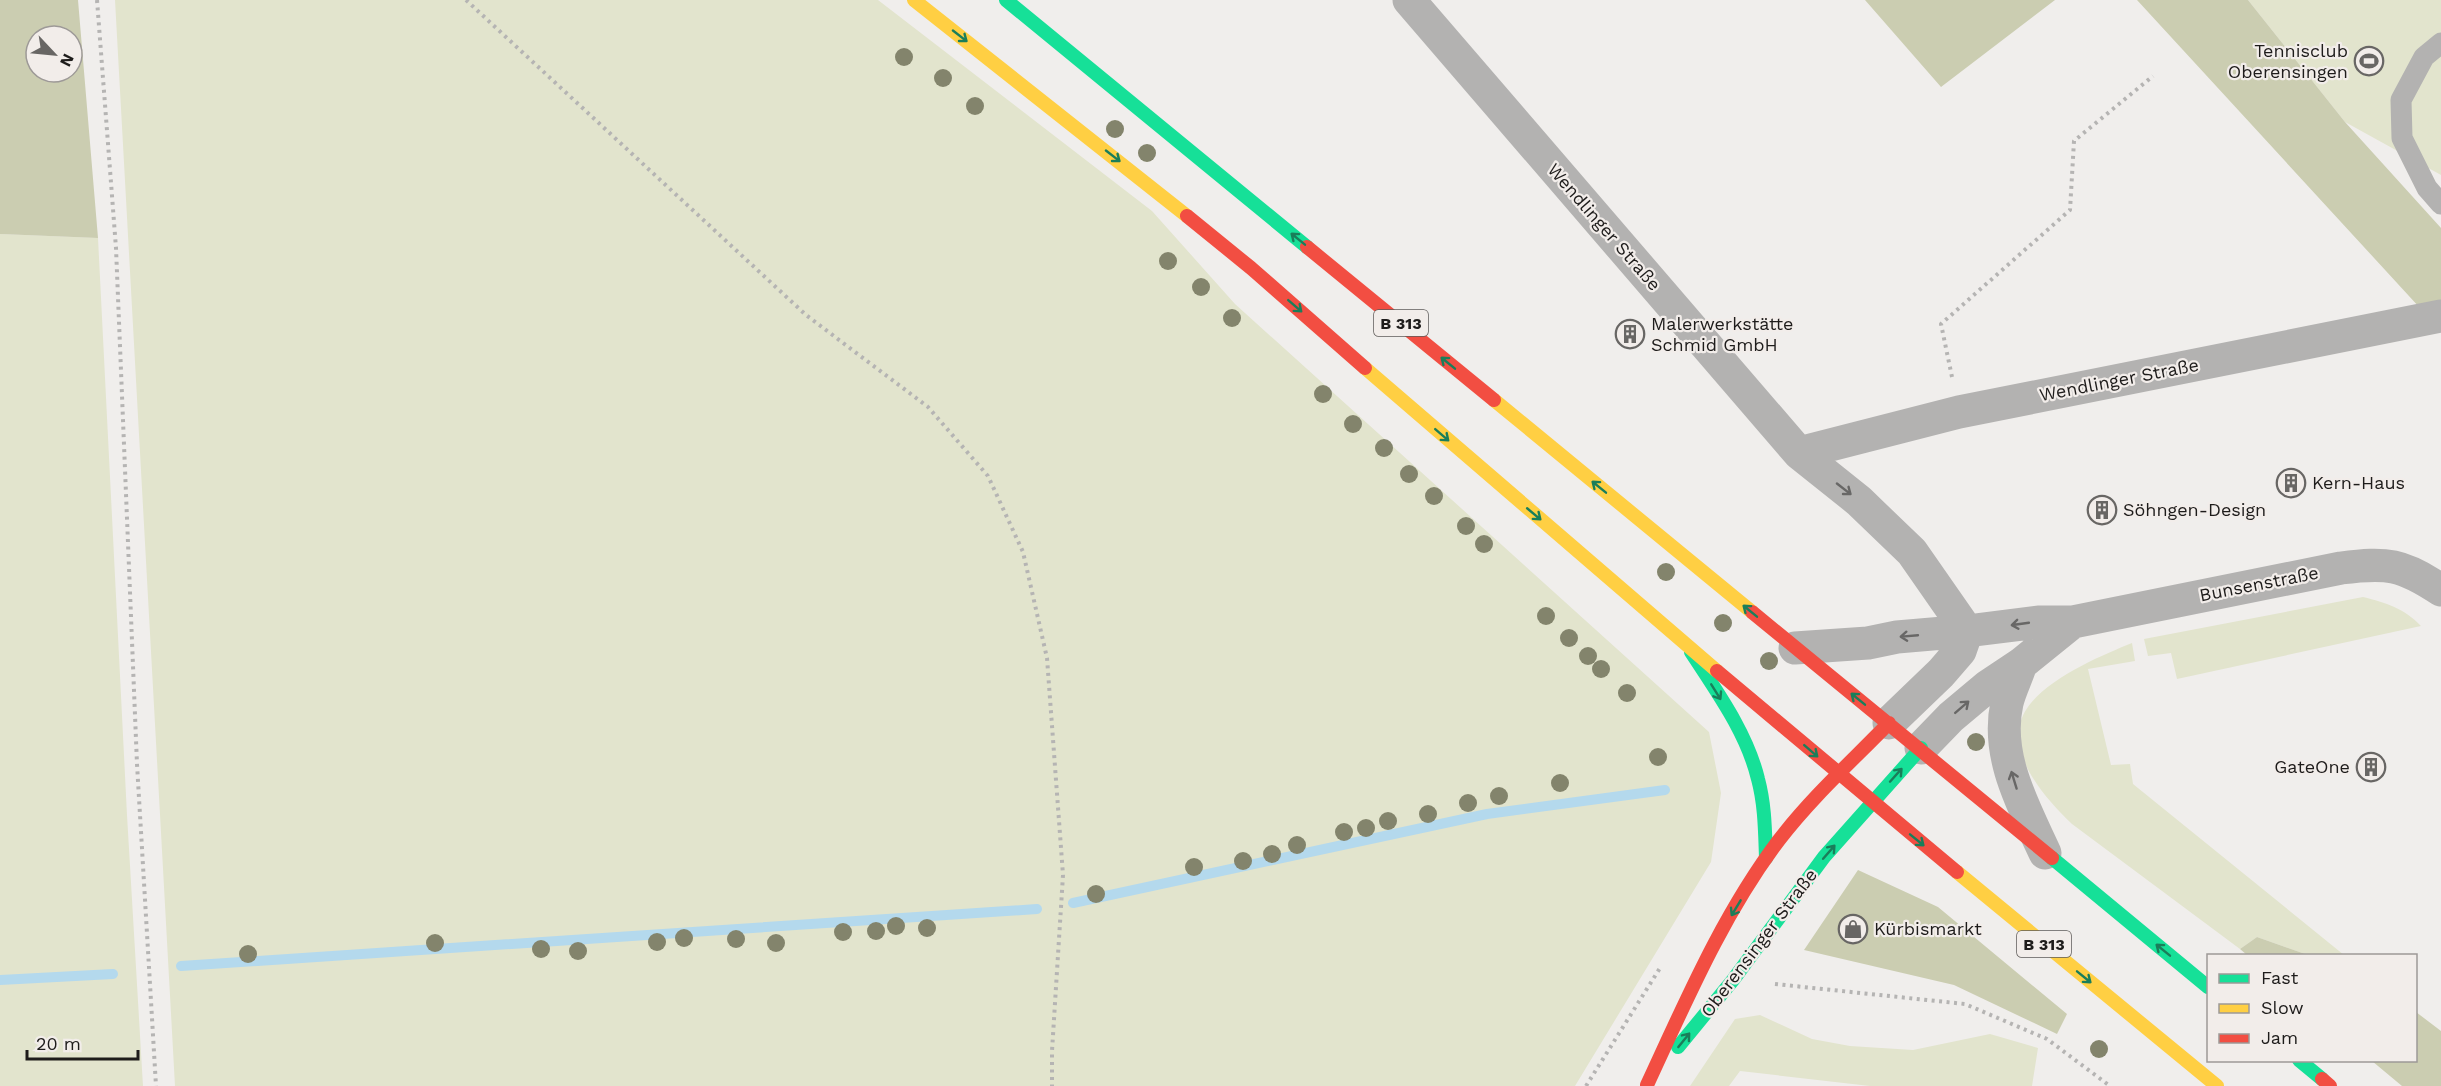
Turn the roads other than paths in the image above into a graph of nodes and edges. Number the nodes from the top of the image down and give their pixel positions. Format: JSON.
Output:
{"nodes":[{"id":1,"x":914,"y":0,"type":"edge"},
{"id":2,"x":1006,"y":0,"type":"edge"},
{"id":3,"x":1409,"y":0,"type":"edge"},
{"id":4,"x":2441,"y":43,"type":"edge"},
{"id":5,"x":2441,"y":204,"type":"edge"},
{"id":6,"x":2441,"y":316,"type":"edge"},
{"id":7,"x":1799,"y":453,"type":"junction"},
{"id":8,"x":2441,"y":590,"type":"edge"},
{"id":9,"x":2073,"y":622,"type":"junction"},
{"id":10,"x":1967,"y":631,"type":"junction"},
{"id":11,"x":1685,"y":642,"type":"junction"},
{"id":12,"x":1795,"y":648,"type":"junction"},
{"id":13,"x":2021,"y":664,"type":"junction"},
{"id":14,"x":1888,"y":723,"type":"junction"},
{"id":15,"x":1921,"y":748,"type":"junction"},
{"id":16,"x":1839,"y":775,"type":"junction"},
{"id":17,"x":1872,"y":802,"type":"junction"},
{"id":18,"x":2045,"y":853,"type":"junction"},
{"id":19,"x":1766,"y":858,"type":"junction"},
{"id":20,"x":2207,"y":986,"type":"edge"},
{"id":21,"x":2301,"y":1062,"type":"edge"},
{"id":22,"x":2326,"y":1082,"type":"edge"},
{"id":23,"x":1646,"y":1085,"type":"edge"},
{"id":24,"x":2217,"y":1086,"type":"edge"}],
"edges":[{"from":1,"to":11,"type":"main road","number":"B 313","one_way":true},
{"from":12,"to":2,"type":"main road","number":"B 313","one_way":true},
{"from":3,"to":7,"type":"street","name":"Wendlinger Straße"},
{"from":4,"to":5,"type":"lane"},
{"from":6,"to":7,"type":"street","name":"Wendlinger Straße"},
{"from":7,"to":10,"type":"street","name":"Wendlinger Straße","one_way":true},
{"from":8,"to":9,"type":"street","name":"Bunsenstraße"},
{"from":9,"to":10,"type":"street","name":"Bunsenstraße","one_way":true},
{"from":9,"to":13,"type":"street","name":"Bunsenstraße"},
{"from":10,"to":12,"type":"street","name":"Bunsenstraße","one_way":true},
{"from":10,"to":14,"type":"street"},
{"from":11,"to":16,"type":"main road","number":"B 313","one_way":true},
{"from":11,"to":19,"type":"main road","one_way":true},
{"from":14,"to":12,"type":"main road","number":"B 313","one_way":true},
{"from":15,"to":13,"type":"street","name":"Bunsenstraße","one_way":true},
{"from":18,"to":13,"type":"street","one_way":true},
{"from":14,"to":15,"type":"main road","number":"B 313"},
{"from":14,"to":16,"type":"main road","name":"Oberensinger Straße"},
{"from":17,"to":15,"type":"main road","name":"Oberensinger Straße","one_way":true},
{"from":15,"to":18,"type":"main road","number":"B 313"},
{"from":16,"to":17,"type":"main road","number":"B 313"},
{"from":16,"to":19,"type":"main road","name":"Oberensinger Straße"},
{"from":23,"to":17,"type":"main road","name":"Oberensinger Straße","one_way":true},
{"from":17,"to":24,"type":"main road","number":"B 313","one_way":true},
{"from":20,"to":18,"type":"main road","number":"B 313","one_way":true},
{"from":19,"to":23,"type":"main road","name":"Oberensinger Straße","one_way":true},
{"from":21,"to":22,"type":"main road"}]}
